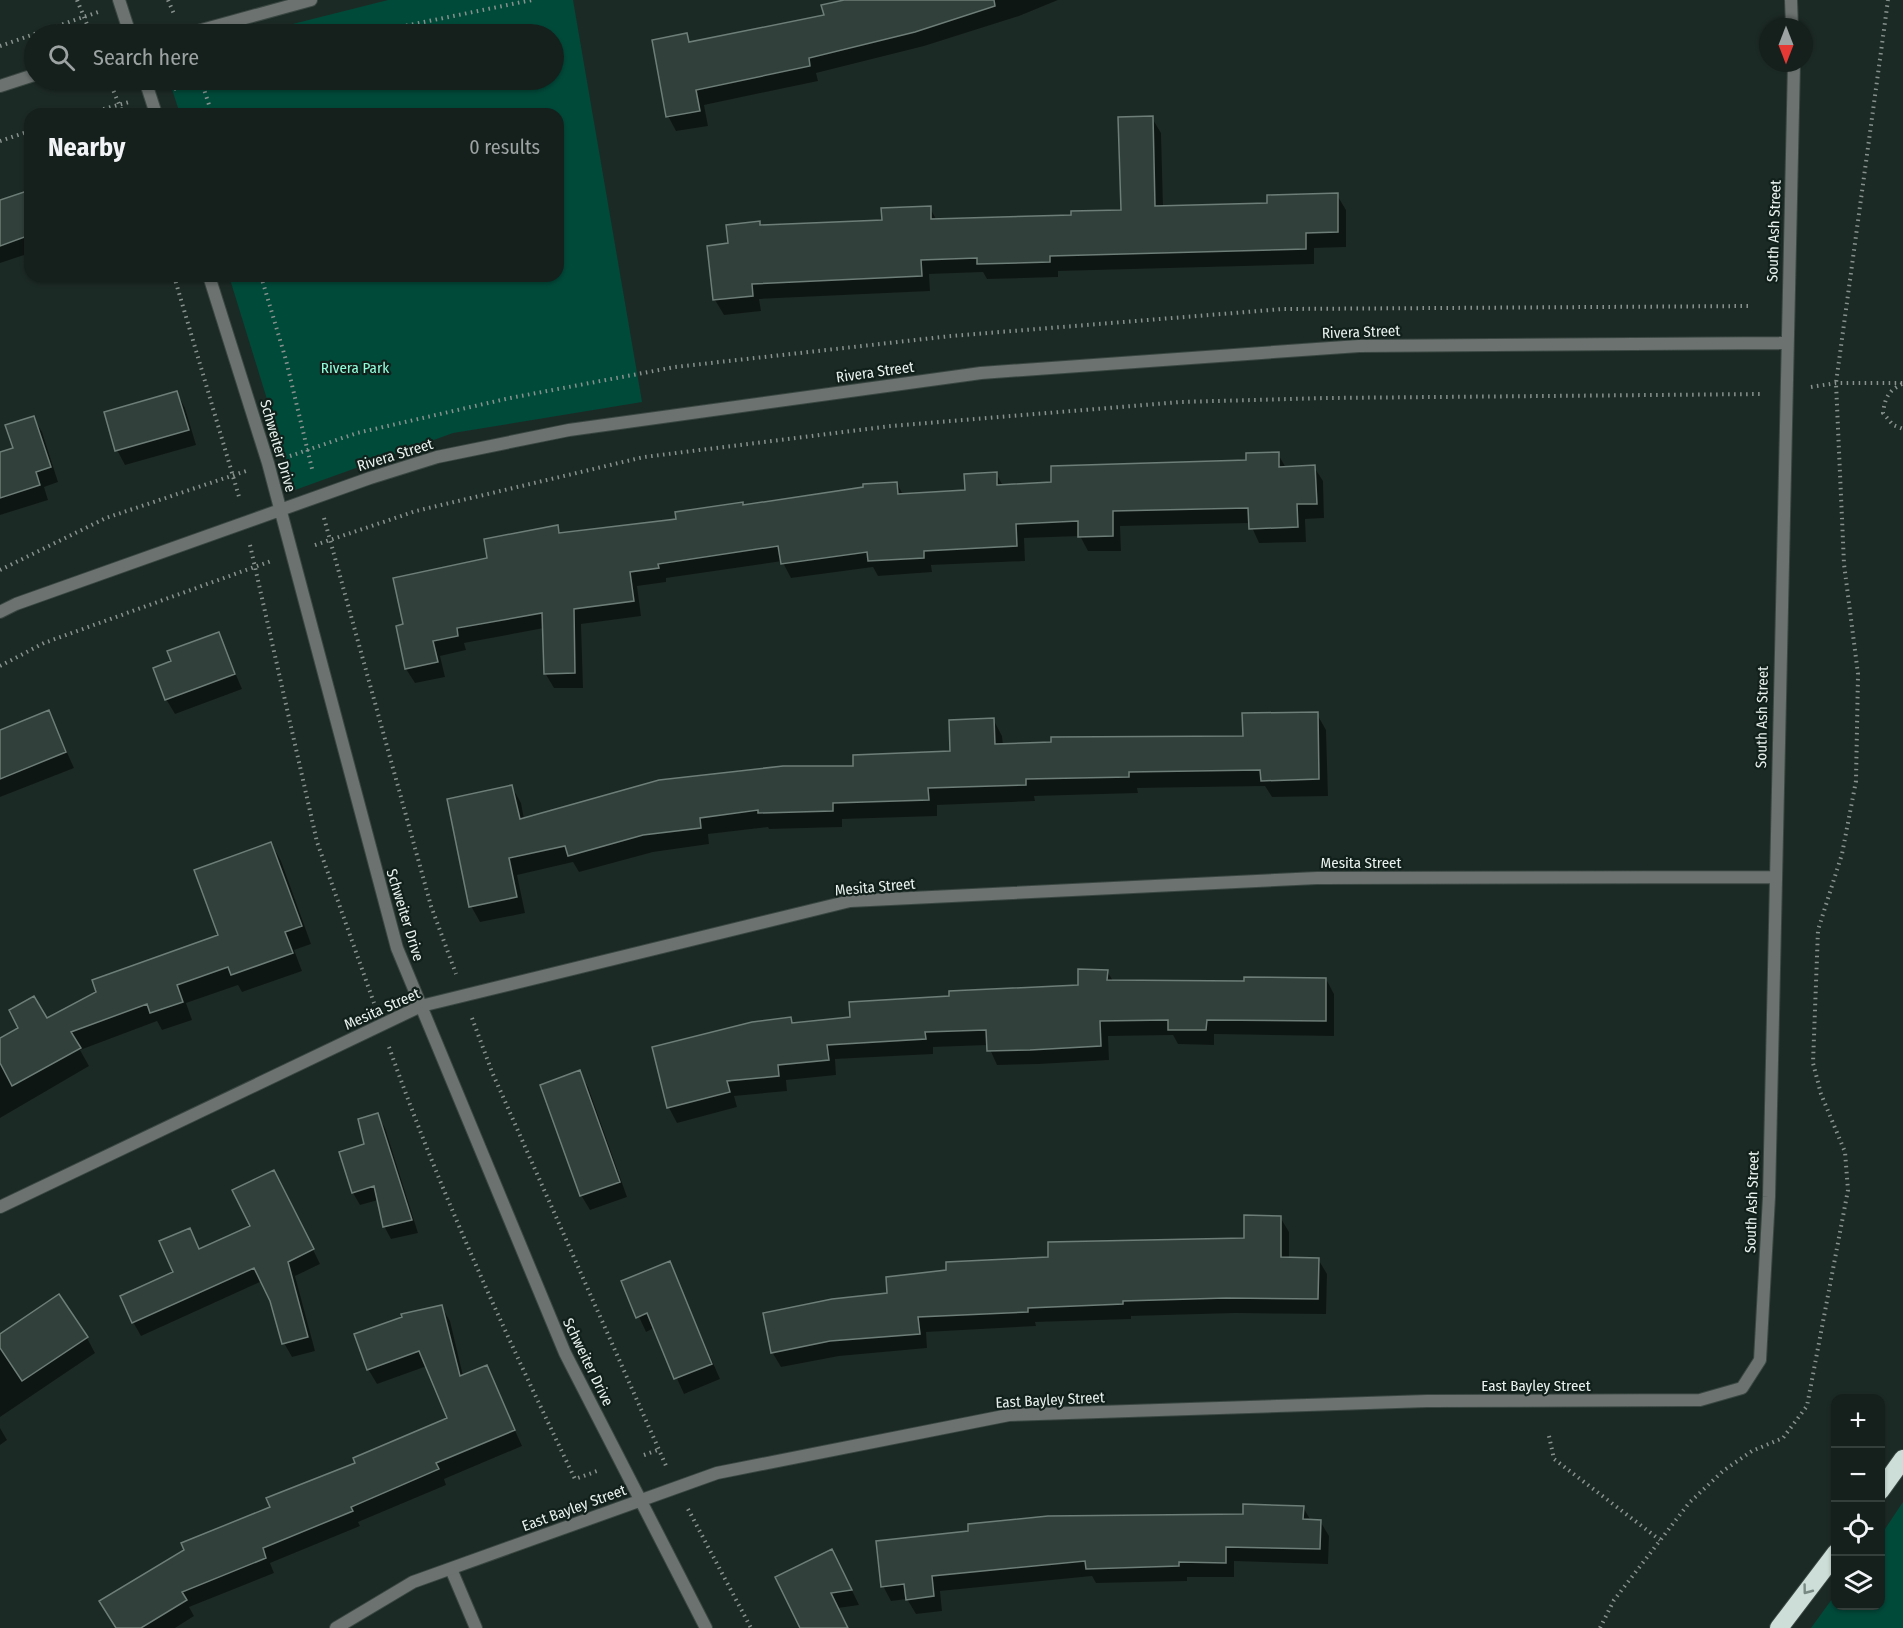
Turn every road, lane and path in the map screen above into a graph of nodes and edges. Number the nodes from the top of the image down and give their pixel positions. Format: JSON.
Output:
{"nodes":[{"id":1,"x":77,"y":0,"type":"edge"},
{"id":2,"x":311,"y":0,"type":"edge"},
{"id":3,"x":532,"y":0,"type":"edge"},
{"id":4,"x":1791,"y":0,"type":"edge"},
{"id":5,"x":1888,"y":0,"type":"edge"},
{"id":6,"x":120,"y":3,"type":"edge"},
{"id":7,"x":83,"y":16,"type":"junction"},
{"id":8,"x":1792,"y":18,"type":"edge"},
{"id":9,"x":61,"y":24,"type":"edge"},
{"id":10,"x":87,"y":24,"type":"edge"},
{"id":11,"x":127,"y":24,"type":"edge"},
{"id":12,"x":223,"y":24,"type":"edge"},
{"id":13,"x":414,"y":24,"type":"edge"},
{"id":14,"x":24,"y":37,"type":"edge"},
{"id":15,"x":0,"y":46,"type":"edge"},
{"id":16,"x":1794,"y":72,"type":"edge"},
{"id":17,"x":24,"y":78,"type":"edge"},
{"id":18,"x":0,"y":86,"type":"edge"},
{"id":19,"x":113,"y":90,"type":"edge"},
{"id":20,"x":148,"y":90,"type":"edge"},
{"id":21,"x":204,"y":90,"type":"edge"},
{"id":22,"x":121,"y":108,"type":"edge"},
{"id":23,"x":154,"y":108,"type":"edge"},
{"id":24,"x":210,"y":108,"type":"edge"},
{"id":25,"x":24,"y":133,"type":"edge"},
{"id":26,"x":0,"y":141,"type":"edge"},
{"id":27,"x":211,"y":282,"type":"edge"},
{"id":28,"x":263,"y":282,"type":"edge"},
{"id":29,"x":1786,"y":343,"type":"junction"},
{"id":30,"x":1836,"y":383,"type":"junction"},
{"id":31,"x":1903,"y":383,"type":"edge"},
{"id":32,"x":1785,"y":391,"type":"junction"},
{"id":33,"x":1903,"y":429,"type":"edge"},
{"id":34,"x":318,"y":495,"type":"junction"},
{"id":35,"x":281,"y":510,"type":"junction"},
{"id":36,"x":329,"y":540,"type":"junction"},
{"id":37,"x":292,"y":553,"type":"junction"},
{"id":38,"x":0,"y":612,"type":"edge"},
{"id":39,"x":0,"y":666,"type":"edge"},
{"id":40,"x":1774,"y":877,"type":"junction"},
{"id":41,"x":463,"y":995,"type":"junction"},
{"id":42,"x":420,"y":1006,"type":"junction"},
{"id":43,"x":0,"y":1207,"type":"edge"},
{"id":44,"x":1754,"y":1369,"type":"joint"},
{"id":45,"x":1549,"y":1436,"type":"dead end"},
{"id":46,"x":1903,"y":1459,"type":"edge"},
{"id":47,"x":1885,"y":1485,"type":"edge"},
{"id":48,"x":677,"y":1487,"type":"junction"},
{"id":49,"x":640,"y":1500,"type":"junction"},
{"id":50,"x":1660,"y":1540,"type":"junction"},
{"id":51,"x":1834,"y":1556,"type":"edge"},
{"id":52,"x":450,"y":1569,"type":"junction"},
{"id":53,"x":336,"y":1628,"type":"edge"},
{"id":54,"x":476,"y":1628,"type":"edge"},
{"id":55,"x":706,"y":1628,"type":"edge"},
{"id":56,"x":751,"y":1628,"type":"edge"},
{"id":57,"x":1600,"y":1628,"type":"edge"},
{"id":58,"x":1779,"y":1628,"type":"edge"}],
"edges":[{"from":1,"to":7,"type":"path"},
{"from":2,"to":12,"type":"street"},
{"from":3,"to":13,"type":"path"},
{"from":4,"to":8,"type":"street"},
{"from":5,"to":30,"type":"path"},
{"from":6,"to":7,"type":"path"},
{"from":6,"to":11,"type":"street"},
{"from":7,"to":9,"type":"path"},
{"from":7,"to":10,"type":"path"},
{"from":14,"to":15,"type":"path"},
{"from":16,"to":29,"type":"street","name":"South Ash Street"},
{"from":17,"to":18,"type":"street"},
{"from":19,"to":22,"type":"path"},
{"from":20,"to":23,"type":"street"},
{"from":21,"to":24,"type":"path"},
{"from":25,"to":26,"type":"path"},
{"from":27,"to":35,"type":"street","name":"Schweiter Drive"},
{"from":28,"to":34,"type":"path"},
{"from":29,"to":32,"type":"street","name":"South Ash Street"},
{"from":29,"to":34,"type":"street","name":"Rivera Street"},
{"from":30,"to":31,"type":"path"},
{"from":30,"to":32,"type":"path"},
{"from":30,"to":50,"type":"path"},
{"from":31,"to":33,"type":"path"},
{"from":32,"to":36,"type":"path"},
{"from":32,"to":40,"type":"street","name":"South Ash Street"},
{"from":34,"to":35,"type":"street","name":"Rivera Street"},
{"from":34,"to":36,"type":"path"},
{"from":35,"to":37,"type":"street","name":"Schweiter Drive"},
{"from":35,"to":38,"type":"street","name":"Rivera Street"},
{"from":36,"to":37,"type":"path"},
{"from":36,"to":41,"type":"path"},
{"from":37,"to":39,"type":"path"},
{"from":37,"to":42,"type":"street","name":"Schweiter Drive"},
{"from":40,"to":41,"type":"street","name":"Mesita Street"},
{"from":40,"to":44,"type":"street","name":"South Ash Street"},
{"from":41,"to":42,"type":"street","name":"Mesita Street"},
{"from":41,"to":48,"type":"path"},
{"from":42,"to":43,"type":"street","name":"Mesita Street"},
{"from":42,"to":49,"type":"street","name":"Schweiter Drive"},
{"from":44,"to":48,"type":"street","name":"East Bayley Street"},
{"from":45,"to":50,"type":"path"},
{"from":46,"to":47,"type":"highway"},
{"from":48,"to":49,"type":"street","name":"East Bayley Street"},
{"from":48,"to":56,"type":"path"},
{"from":49,"to":52,"type":"street","name":"East Bayley Street"},
{"from":49,"to":55,"type":"street","name":"Schweiter Drive"},
{"from":50,"to":57,"type":"path"},
{"from":51,"to":58,"type":"highway","one_way":true},
{"from":52,"to":53,"type":"street","name":"East Bayley Street"},
{"from":52,"to":54,"type":"street"}]}
